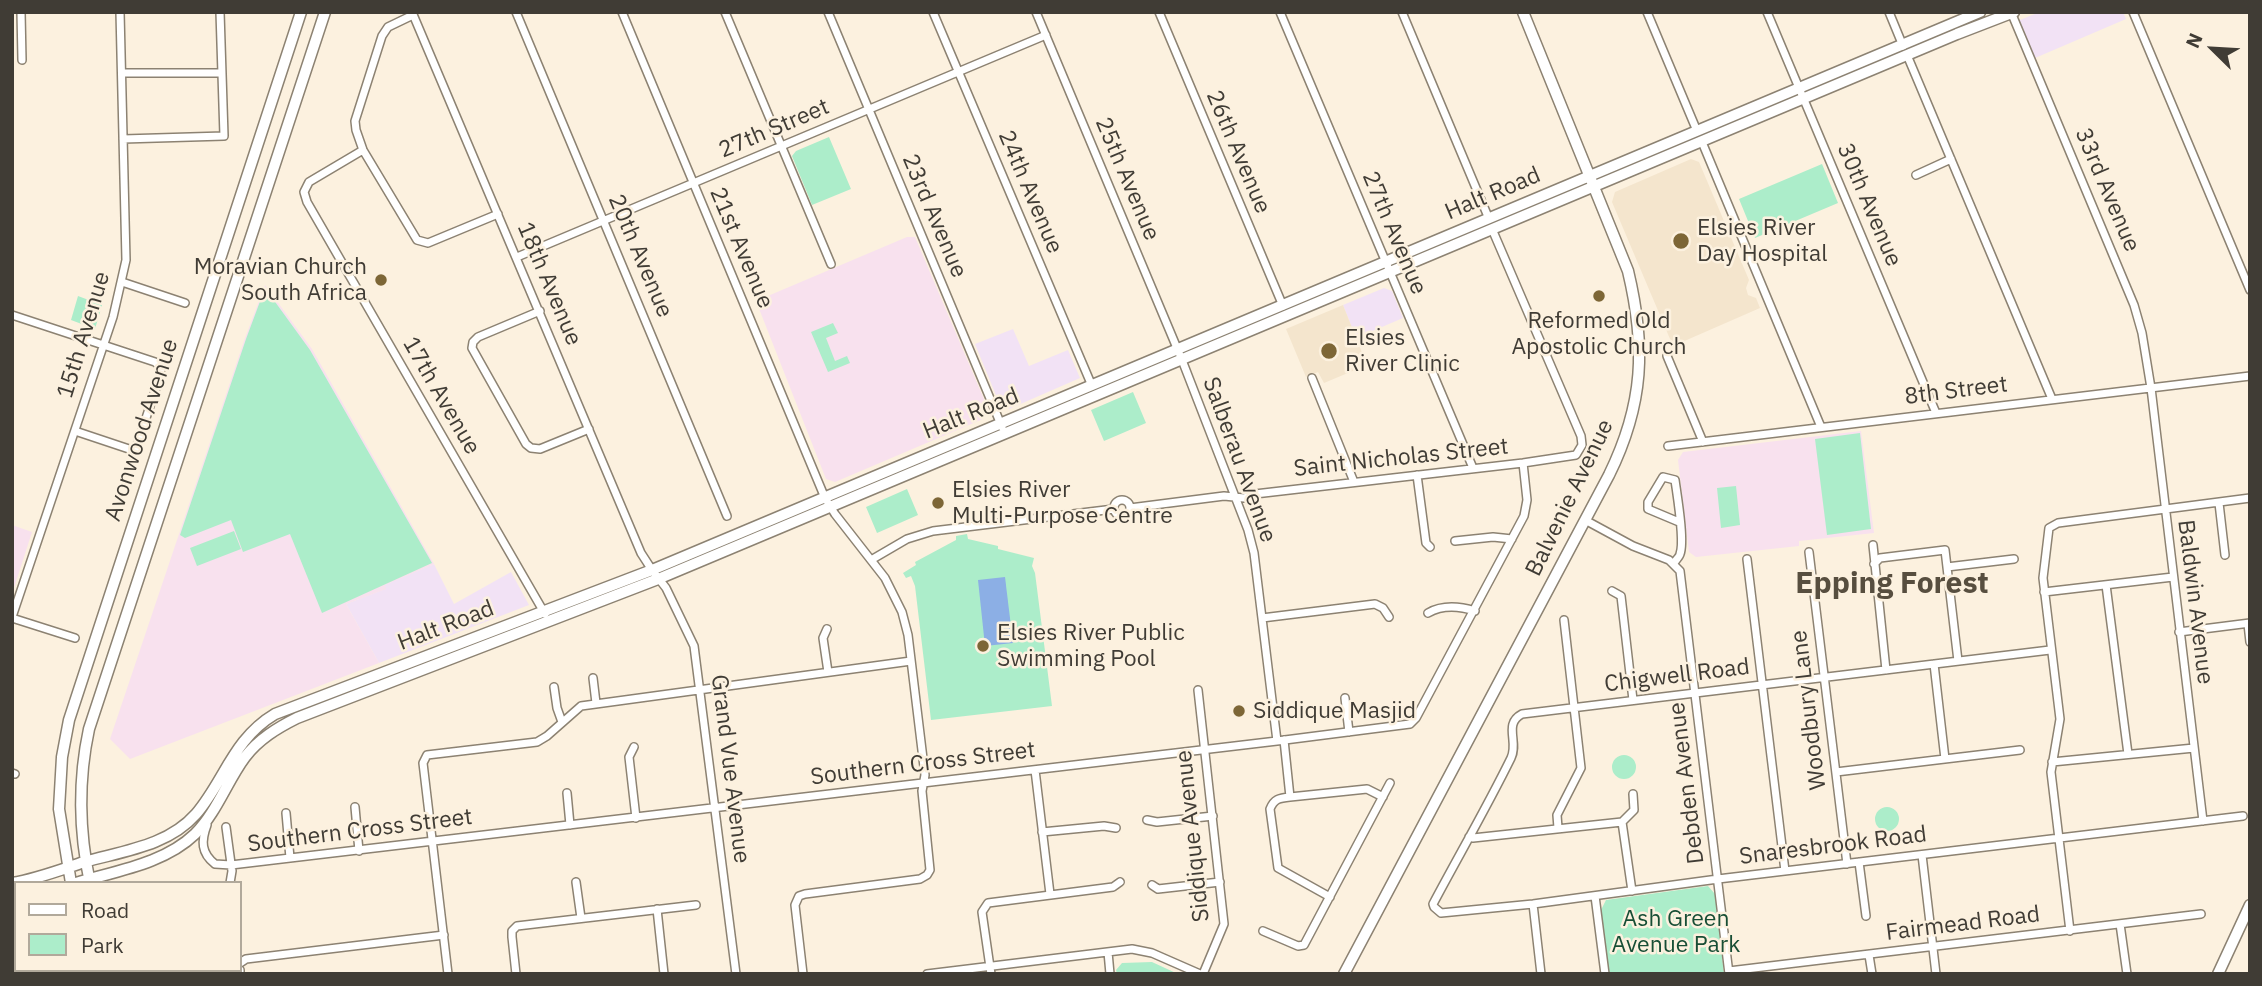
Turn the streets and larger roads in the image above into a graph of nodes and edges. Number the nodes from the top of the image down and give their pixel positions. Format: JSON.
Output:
{"nodes":[{"id":1,"x":21,"y":12,"type":"edge"},
{"id":2,"x":120,"y":12,"type":"edge"},
{"id":3,"x":220,"y":12,"type":"edge"},
{"id":4,"x":301,"y":12,"type":"edge"},
{"id":5,"x":326,"y":12,"type":"edge"},
{"id":6,"x":516,"y":12,"type":"edge"},
{"id":7,"x":622,"y":12,"type":"edge"},
{"id":8,"x":725,"y":12,"type":"edge"},
{"id":9,"x":828,"y":12,"type":"edge"},
{"id":10,"x":933,"y":12,"type":"edge"},
{"id":11,"x":1037,"y":12,"type":"edge"},
{"id":12,"x":1159,"y":12,"type":"edge"},
{"id":13,"x":1280,"y":12,"type":"edge"},
{"id":14,"x":1402,"y":12,"type":"edge"},
{"id":15,"x":1523,"y":12,"type":"edge"},
{"id":16,"x":1647,"y":12,"type":"edge"},
{"id":17,"x":1767,"y":12,"type":"edge"},
{"id":18,"x":1889,"y":12,"type":"edge"},
{"id":19,"x":1980,"y":12,"type":"edge"},
{"id":20,"x":2133,"y":12,"type":"edge"},
{"id":21,"x":2012,"y":13,"type":"edge"},
{"id":22,"x":413,"y":14,"type":"edge"},
{"id":23,"x":1046,"y":35,"type":"junction"},
{"id":24,"x":1905,"y":50,"type":"junction"},
{"id":25,"x":22,"y":60,"type":"dead end"},
{"id":26,"x":959,"y":72,"type":"junction"},
{"id":27,"x":122,"y":73,"type":"junction"},
{"id":28,"x":222,"y":73,"type":"junction"},
{"id":29,"x":1801,"y":94,"type":"junction"},
{"id":30,"x":869,"y":110,"type":"junction"},
{"id":31,"x":1699,"y":136,"type":"junction"},
{"id":32,"x":123,"y":139,"type":"junction"},
{"id":33,"x":782,"y":146,"type":"junction"},
{"id":34,"x":363,"y":150,"type":"junction"},
{"id":35,"x":1951,"y":159,"type":"junction"},
{"id":36,"x":1916,"y":175,"type":"dead end"},
{"id":37,"x":1592,"y":180,"type":"junction"},
{"id":38,"x":694,"y":183,"type":"junction"},
{"id":39,"x":499,"y":214,"type":"junction"},
{"id":40,"x":605,"y":221,"type":"junction"},
{"id":41,"x":1491,"y":224,"type":"junction"},
{"id":42,"x":517,"y":257,"type":"junction"},
{"id":43,"x":831,"y":264,"type":"dead end"},
{"id":44,"x":1388,"y":268,"type":"junction"},
{"id":45,"x":122,"y":282,"type":"junction"},
{"id":46,"x":2250,"y":290,"type":"edge"},
{"id":47,"x":185,"y":303,"type":"dead end"},
{"id":48,"x":1283,"y":306,"type":"junction"},
{"id":49,"x":540,"y":311,"type":"junction"},
{"id":50,"x":12,"y":315,"type":"edge"},
{"id":51,"x":103,"y":345,"type":"junction"},
{"id":52,"x":1180,"y":355,"type":"junction"},
{"id":53,"x":1667,"y":356,"type":"dead end"},
{"id":54,"x":2250,"y":376,"type":"edge"},
{"id":55,"x":1312,"y":378,"type":"dead end"},
{"id":56,"x":1092,"y":386,"type":"junction"},
{"id":57,"x":2151,"y":388,"type":"junction"},
{"id":58,"x":2052,"y":399,"type":"junction"},
{"id":59,"x":1937,"y":413,"type":"junction"},
{"id":60,"x":1821,"y":427,"type":"junction"},
{"id":61,"x":589,"y":429,"type":"junction"},
{"id":62,"x":1003,"y":429,"type":"junction"},
{"id":63,"x":75,"y":431,"type":"junction"},
{"id":64,"x":1703,"y":442,"type":"junction"},
{"id":65,"x":1668,"y":446,"type":"dead end"},
{"id":66,"x":1523,"y":463,"type":"junction"},
{"id":67,"x":1472,"y":468,"type":"junction"},
{"id":68,"x":1417,"y":475,"type":"junction"},
{"id":69,"x":1354,"y":482,"type":"junction"},
{"id":70,"x":1236,"y":497,"type":"junction"},
{"id":71,"x":2250,"y":498,"type":"edge"},
{"id":72,"x":828,"y":502,"type":"junction"},
{"id":73,"x":2219,"y":503,"type":"junction"},
{"id":74,"x":2164,"y":509,"type":"junction"},
{"id":75,"x":727,"y":516,"type":"dead end"},
{"id":76,"x":1585,"y":520,"type":"junction"},
{"id":77,"x":1679,"y":522,"type":"junction"},
{"id":78,"x":1512,"y":539,"type":"junction"},
{"id":79,"x":1455,"y":541,"type":"dead end"},
{"id":80,"x":1873,"y":545,"type":"dead end"},
{"id":81,"x":1430,"y":547,"type":"dead end"},
{"id":82,"x":1809,"y":552,"type":"dead end"},
{"id":83,"x":2225,"y":555,"type":"dead end"},
{"id":84,"x":1747,"y":559,"type":"dead end"},
{"id":85,"x":2014,"y":559,"type":"dead end"},
{"id":86,"x":871,"y":561,"type":"junction"},
{"id":87,"x":1674,"y":563,"type":"junction"},
{"id":88,"x":1874,"y":564,"type":"junction"},
{"id":89,"x":1947,"y":567,"type":"junction"},
{"id":90,"x":655,"y":575,"type":"junction"},
{"id":91,"x":2173,"y":577,"type":"junction"},
{"id":92,"x":2106,"y":585,"type":"junction"},
{"id":93,"x":1612,"y":591,"type":"dead end"},
{"id":94,"x":2044,"y":592,"type":"junction"},
{"id":95,"x":1475,"y":611,"type":"junction"},
{"id":96,"x":1428,"y":613,"type":"dead end"},
{"id":97,"x":546,"y":616,"type":"junction"},
{"id":98,"x":12,"y":617,"type":"edge"},
{"id":99,"x":1389,"y":617,"type":"dead end"},
{"id":100,"x":1262,"y":618,"type":"junction"},
{"id":101,"x":1564,"y":620,"type":"dead end"},
{"id":102,"x":2249,"y":623,"type":"edge"},
{"id":103,"x":827,"y":629,"type":"dead end"},
{"id":104,"x":2179,"y":632,"type":"junction"},
{"id":105,"x":75,"y":638,"type":"dead end"},
{"id":106,"x":2250,"y":642,"type":"edge"},
{"id":107,"x":2050,"y":650,"type":"junction"},
{"id":108,"x":911,"y":661,"type":"junction"},
{"id":109,"x":1958,"y":661,"type":"junction"},
{"id":110,"x":1934,"y":664,"type":"junction"},
{"id":111,"x":1886,"y":670,"type":"junction"},
{"id":112,"x":828,"y":672,"type":"junction"},
{"id":113,"x":1824,"y":677,"type":"junction"},
{"id":114,"x":593,"y":678,"type":"dead end"},
{"id":115,"x":1763,"y":685,"type":"junction"},
{"id":116,"x":554,"y":687,"type":"dead end"},
{"id":117,"x":701,"y":690,"type":"junction"},
{"id":118,"x":1198,"y":690,"type":"dead end"},
{"id":119,"x":1696,"y":693,"type":"junction"},
{"id":120,"x":1345,"y":698,"type":"dead end"},
{"id":121,"x":1633,"y":701,"type":"junction"},
{"id":122,"x":596,"y":704,"type":"junction"},
{"id":123,"x":1573,"y":708,"type":"junction"},
{"id":124,"x":562,"y":722,"type":"junction"},
{"id":125,"x":1349,"y":732,"type":"junction"},
{"id":126,"x":1281,"y":741,"type":"junction"},
{"id":127,"x":634,"y":747,"type":"dead end"},
{"id":128,"x":2194,"y":748,"type":"junction"},
{"id":129,"x":1205,"y":750,"type":"junction"},
{"id":130,"x":2020,"y":750,"type":"dead end"},
{"id":131,"x":2127,"y":754,"type":"junction"},
{"id":132,"x":1945,"y":759,"type":"junction"},
{"id":133,"x":2052,"y":762,"type":"junction"},
{"id":134,"x":1035,"y":770,"type":"junction"},
{"id":135,"x":1836,"y":772,"type":"junction"},
{"id":136,"x":923,"y":783,"type":"junction"},
{"id":137,"x":1390,"y":783,"type":"dead end"},
{"id":138,"x":567,"y":793,"type":"dead end"},
{"id":139,"x":1633,"y":794,"type":"dead end"},
{"id":140,"x":1290,"y":797,"type":"junction"},
{"id":141,"x":1383,"y":797,"type":"junction"},
{"id":142,"x":355,"y":807,"type":"dead end"},
{"id":143,"x":214,"y":808,"type":"junction"},
{"id":144,"x":716,"y":808,"type":"junction"},
{"id":145,"x":286,"y":813,"type":"dead end"},
{"id":146,"x":1213,"y":816,"type":"junction"},
{"id":147,"x":2243,"y":816,"type":"dead end"},
{"id":148,"x":636,"y":818,"type":"junction"},
{"id":149,"x":1147,"y":820,"type":"dead end"},
{"id":150,"x":2203,"y":821,"type":"junction"},
{"id":151,"x":1622,"y":822,"type":"junction"},
{"id":152,"x":570,"y":825,"type":"junction"},
{"id":153,"x":226,"y":827,"type":"dead end"},
{"id":154,"x":1116,"y":828,"type":"dead end"},
{"id":155,"x":1558,"y":828,"type":"junction"},
{"id":156,"x":1042,"y":832,"type":"junction"},
{"id":157,"x":1469,"y":836,"type":"junction"},
{"id":158,"x":2059,"y":838,"type":"junction"},
{"id":159,"x":433,"y":842,"type":"junction"},
{"id":160,"x":359,"y":851,"type":"junction"},
{"id":161,"x":1922,"y":855,"type":"junction"},
{"id":162,"x":290,"y":858,"type":"junction"},
{"id":163,"x":86,"y":862,"type":"junction"},
{"id":164,"x":1859,"y":862,"type":"junction"},
{"id":165,"x":1847,"y":864,"type":"junction"},
{"id":166,"x":232,"y":865,"type":"junction"},
{"id":167,"x":68,"y":867,"type":"junction"},
{"id":168,"x":1785,"y":871,"type":"junction"},
{"id":169,"x":1718,"y":879,"type":"junction"},
{"id":170,"x":19,"y":881,"type":"edge"},
{"id":171,"x":72,"y":881,"type":"edge"},
{"id":172,"x":90,"y":881,"type":"edge"},
{"id":173,"x":230,"y":881,"type":"edge"},
{"id":174,"x":576,"y":882,"type":"dead end"},
{"id":175,"x":1120,"y":882,"type":"dead end"},
{"id":176,"x":1220,"y":882,"type":"junction"},
{"id":177,"x":1152,"y":885,"type":"dead end"},
{"id":178,"x":1632,"y":891,"type":"junction"},
{"id":179,"x":1050,"y":894,"type":"junction"},
{"id":180,"x":1595,"y":896,"type":"junction"},
{"id":181,"x":1330,"y":897,"type":"junction"},
{"id":182,"x":1433,"y":904,"type":"joint"},
{"id":183,"x":1533,"y":904,"type":"junction"},
{"id":184,"x":696,"y":905,"type":"dead end"},
{"id":185,"x":2250,"y":905,"type":"edge"},
{"id":186,"x":657,"y":909,"type":"junction"},
{"id":187,"x":2201,"y":914,"type":"dead end"},
{"id":188,"x":1866,"y":916,"type":"dead end"},
{"id":189,"x":581,"y":918,"type":"junction"},
{"id":190,"x":2120,"y":924,"type":"junction"},
{"id":191,"x":2070,"y":930,"type":"junction"},
{"id":192,"x":1263,"y":931,"type":"dead end"},
{"id":193,"x":444,"y":935,"type":"junction"},
{"id":194,"x":1933,"y":947,"type":"junction"},
{"id":195,"x":1108,"y":952,"type":"junction"},
{"id":196,"x":1870,"y":955,"type":"junction"},
{"id":197,"x":242,"y":962,"type":"edge"},
{"id":198,"x":1797,"y":963,"type":"junction"},
{"id":199,"x":990,"y":970,"type":"edge"},
{"id":200,"x":1729,"y":973,"type":"edge"},
{"id":201,"x":448,"y":974,"type":"edge"},
{"id":202,"x":516,"y":974,"type":"edge"},
{"id":203,"x":664,"y":974,"type":"edge"},
{"id":204,"x":736,"y":974,"type":"edge"},
{"id":205,"x":803,"y":974,"type":"edge"},
{"id":206,"x":927,"y":974,"type":"edge"},
{"id":207,"x":1110,"y":974,"type":"edge"},
{"id":208,"x":1201,"y":974,"type":"edge"},
{"id":209,"x":1344,"y":974,"type":"edge"},
{"id":210,"x":1541,"y":974,"type":"edge"},
{"id":211,"x":1605,"y":974,"type":"edge"},
{"id":212,"x":1798,"y":974,"type":"edge"},
{"id":213,"x":1872,"y":974,"type":"edge"},
{"id":214,"x":1936,"y":974,"type":"edge"},
{"id":215,"x":2127,"y":974,"type":"edge"},
{"id":216,"x":2218,"y":974,"type":"edge"}],
"edges":[{"from":1,"to":25,"type":"street"},
{"from":2,"to":27,"type":"street","name":"15th Avenue"},
{"from":3,"to":28,"type":"street"},
{"from":4,"to":167,"type":"street","name":"Avonwood Avenue"},
{"from":5,"to":163,"type":"street","name":"Avonwood Avenue"},
{"from":6,"to":40,"type":"street","name":"20th Avenue"},
{"from":7,"to":38,"type":"street","name":"21st Avenue"},
{"from":8,"to":33,"type":"street"},
{"from":9,"to":30,"type":"street","name":"23rd Avenue"},
{"from":10,"to":26,"type":"street","name":"24th Avenue"},
{"from":11,"to":23,"type":"street","name":"25th Avenue"},
{"from":12,"to":48,"type":"street","name":"26th Avenue"},
{"from":13,"to":44,"type":"street","name":"27th Avenue"},
{"from":14,"to":41,"type":"street"},
{"from":15,"to":37,"type":"street","name":"Balvenie Avenue"},
{"from":16,"to":31,"type":"street"},
{"from":17,"to":29,"type":"street","name":"30th Avenue"},
{"from":18,"to":24,"type":"street"},
{"from":19,"to":24,"type":"street","name":"Halt Road"},
{"from":20,"to":46,"type":"street"},
{"from":21,"to":24,"type":"street","name":"Halt Road"},
{"from":21,"to":57,"type":"street","name":"33rd Avenue"},
{"from":22,"to":34,"type":"street"},
{"from":22,"to":39,"type":"street","name":"18th Avenue"},
{"from":23,"to":26,"type":"street","name":"27th Street"},
{"from":23,"to":52,"type":"street","name":"25th Avenue"},
{"from":24,"to":29,"type":"street","name":"Halt Road"},
{"from":24,"to":35,"type":"street"},
{"from":26,"to":30,"type":"street","name":"27th Street"},
{"from":26,"to":56,"type":"street","name":"24th Avenue"},
{"from":27,"to":28,"type":"street"},
{"from":27,"to":32,"type":"street","name":"15th Avenue"},
{"from":28,"to":32,"type":"street"},
{"from":29,"to":31,"type":"street","name":"Halt Road"},
{"from":29,"to":59,"type":"street","name":"30th Avenue"},
{"from":30,"to":33,"type":"street","name":"27th Street"},
{"from":30,"to":62,"type":"street","name":"23rd Avenue"},
{"from":31,"to":37,"type":"street","name":"Halt Road"},
{"from":31,"to":60,"type":"street"},
{"from":32,"to":45,"type":"street","name":"15th Avenue"},
{"from":33,"to":38,"type":"street","name":"27th Street"},
{"from":33,"to":43,"type":"street"},
{"from":34,"to":39,"type":"street"},
{"from":34,"to":97,"type":"street","name":"17th Avenue"},
{"from":35,"to":36,"type":"street"},
{"from":35,"to":58,"type":"street"},
{"from":37,"to":41,"type":"street","name":"Halt Road"},
{"from":37,"to":76,"type":"street","name":"Balvenie Avenue"},
{"from":38,"to":40,"type":"street","name":"27th Street"},
{"from":38,"to":72,"type":"street","name":"21st Avenue"},
{"from":39,"to":42,"type":"street","name":"18th Avenue"},
{"from":40,"to":42,"type":"street","name":"27th Street"},
{"from":40,"to":75,"type":"street","name":"20th Avenue"},
{"from":41,"to":44,"type":"street","name":"Halt Road"},
{"from":41,"to":66,"type":"street","name":"Saint Nicholas Street"},
{"from":42,"to":49,"type":"street","name":"18th Avenue"},
{"from":44,"to":48,"type":"street","name":"Halt Road"},
{"from":44,"to":52,"type":"street","name":"Halt Road"},
{"from":44,"to":67,"type":"street","name":"27th Avenue"},
{"from":45,"to":47,"type":"street"},
{"from":45,"to":51,"type":"street","name":"15th Avenue"},
{"from":48,"to":52,"type":"street","name":"Halt Road"},
{"from":49,"to":61,"type":"street","name":"18th Avenue"},
{"from":49,"to":61,"type":"street"},
{"from":50,"to":51,"type":"street"},
{"from":51,"to":63,"type":"street","name":"15th Avenue"},
{"from":51,"to":63,"type":"street"},
{"from":52,"to":56,"type":"street","name":"Halt Road"},
{"from":52,"to":62,"type":"street","name":"Halt Road"},
{"from":52,"to":70,"type":"street","name":"Salberau Avenue"},
{"from":53,"to":64,"type":"street"},
{"from":54,"to":57,"type":"street","name":"8th Street"},
{"from":55,"to":69,"type":"street"},
{"from":56,"to":62,"type":"street","name":"Halt Road"},
{"from":57,"to":58,"type":"street","name":"8th Street"},
{"from":57,"to":74,"type":"street","name":"Baldwin Avenue"},
{"from":58,"to":59,"type":"street","name":"8th Street"},
{"from":59,"to":60,"type":"street","name":"8th Street"},
{"from":60,"to":64,"type":"street","name":"8th Street"},
{"from":61,"to":90,"type":"street","name":"18th Avenue"},
{"from":62,"to":72,"type":"street","name":"Halt Road"},
{"from":63,"to":98,"type":"street","name":"15th Avenue"},
{"from":64,"to":65,"type":"street","name":"8th Street"},
{"from":66,"to":67,"type":"street","name":"Saint Nicholas Street"},
{"from":66,"to":78,"type":"street","name":"Southern Cross Street"},
{"from":67,"to":68,"type":"street","name":"Saint Nicholas Street"},
{"from":68,"to":69,"type":"street","name":"Saint Nicholas Street"},
{"from":68,"to":81,"type":"street"},
{"from":69,"to":70,"type":"street","name":"Saint Nicholas Street"},
{"from":70,"to":86,"type":"street"},
{"from":70,"to":100,"type":"street","name":"Salberau Avenue"},
{"from":71,"to":73,"type":"street"},
{"from":72,"to":86,"type":"street","name":"21st Avenue"},
{"from":72,"to":90,"type":"street","name":"Halt Road"},
{"from":73,"to":74,"type":"street"},
{"from":73,"to":83,"type":"street"},
{"from":74,"to":91,"type":"street","name":"Baldwin Avenue"},
{"from":74,"to":94,"type":"street"},
{"from":76,"to":87,"type":"street"},
{"from":76,"to":209,"type":"street","name":"Balvenie Avenue"},
{"from":77,"to":77,"type":"street"},
{"from":77,"to":87,"type":"street"},
{"from":78,"to":79,"type":"street"},
{"from":78,"to":95,"type":"street","name":"Southern Cross Street"},
{"from":80,"to":88,"type":"street"},
{"from":82,"to":113,"type":"street","name":"Woodbury Lane"},
{"from":84,"to":115,"type":"street"},
{"from":85,"to":89,"type":"street"},
{"from":86,"to":108,"type":"street","name":"21st Avenue"},
{"from":87,"to":119,"type":"street","name":"Debden Avenue"},
{"from":88,"to":89,"type":"street"},
{"from":88,"to":111,"type":"street"},
{"from":89,"to":109,"type":"street"},
{"from":90,"to":97,"type":"street","name":"Halt Road"},
{"from":90,"to":117,"type":"street","name":"Grand Vue Avenue"},
{"from":91,"to":92,"type":"street"},
{"from":91,"to":104,"type":"street","name":"Baldwin Avenue"},
{"from":92,"to":94,"type":"street"},
{"from":92,"to":131,"type":"street"},
{"from":93,"to":121,"type":"street"},
{"from":94,"to":107,"type":"street"},
{"from":95,"to":96,"type":"street"},
{"from":95,"to":125,"type":"street","name":"Southern Cross Street"},
{"from":97,"to":143,"type":"street","name":"Halt Road"},
{"from":97,"to":163,"type":"street","name":"Halt Road"},
{"from":98,"to":105,"type":"street"},
{"from":99,"to":100,"type":"street"},
{"from":100,"to":126,"type":"street","name":"Salberau Avenue"},
{"from":101,"to":123,"type":"street"},
{"from":102,"to":104,"type":"street"},
{"from":102,"to":106,"type":"street"},
{"from":103,"to":112,"type":"street"},
{"from":104,"to":128,"type":"street","name":"Baldwin Avenue"},
{"from":107,"to":109,"type":"street","name":"Chigwell Road"},
{"from":107,"to":133,"type":"street"},
{"from":108,"to":112,"type":"street"},
{"from":108,"to":136,"type":"street","name":"21st Avenue"},
{"from":109,"to":110,"type":"street","name":"Chigwell Road"},
{"from":110,"to":111,"type":"street","name":"Chigwell Road"},
{"from":110,"to":132,"type":"street"},
{"from":111,"to":113,"type":"street","name":"Chigwell Road"},
{"from":112,"to":117,"type":"street"},
{"from":113,"to":115,"type":"street","name":"Chigwell Road"},
{"from":113,"to":135,"type":"street","name":"Woodbury Lane"},
{"from":114,"to":122,"type":"street"},
{"from":115,"to":119,"type":"street","name":"Chigwell Road"},
{"from":115,"to":168,"type":"street"},
{"from":116,"to":124,"type":"street"},
{"from":117,"to":122,"type":"street"},
{"from":117,"to":144,"type":"street","name":"Grand Vue Avenue"},
{"from":118,"to":129,"type":"street","name":"Siddique Avenue"},
{"from":119,"to":121,"type":"street","name":"Chigwell Road"},
{"from":119,"to":169,"type":"street","name":"Debden Avenue"},
{"from":120,"to":125,"type":"street"},
{"from":121,"to":123,"type":"street","name":"Chigwell Road"},
{"from":122,"to":124,"type":"street"},
{"from":123,"to":155,"type":"street"},
{"from":123,"to":157,"type":"street","name":"Chigwell Road"},
{"from":124,"to":159,"type":"street"},
{"from":125,"to":126,"type":"street","name":"Southern Cross Street"},
{"from":126,"to":129,"type":"street","name":"Southern Cross Street"},
{"from":126,"to":140,"type":"street","name":"Salberau Avenue"},
{"from":127,"to":148,"type":"street"},
{"from":128,"to":131,"type":"street"},
{"from":128,"to":150,"type":"street","name":"Baldwin Avenue"},
{"from":129,"to":134,"type":"street","name":"Southern Cross Street"},
{"from":129,"to":146,"type":"street","name":"Siddique Avenue"},
{"from":130,"to":132,"type":"street"},
{"from":131,"to":133,"type":"street"},
{"from":132,"to":135,"type":"street"},
{"from":133,"to":158,"type":"street"},
{"from":134,"to":136,"type":"street","name":"Southern Cross Street"},
{"from":134,"to":156,"type":"street"},
{"from":135,"to":165,"type":"street","name":"Woodbury Lane"},
{"from":136,"to":144,"type":"street","name":"Southern Cross Street"},
{"from":136,"to":205,"type":"street","name":"21st Avenue"},
{"from":137,"to":141,"type":"street"},
{"from":138,"to":152,"type":"street"},
{"from":139,"to":151,"type":"street"},
{"from":140,"to":141,"type":"street"},
{"from":140,"to":181,"type":"street"},
{"from":141,"to":181,"type":"street"},
{"from":142,"to":160,"type":"street"},
{"from":143,"to":166,"type":"street","name":"Southern Cross Street"},
{"from":143,"to":172,"type":"street","name":"Halt Road"},
{"from":144,"to":148,"type":"street","name":"Southern Cross Street"},
{"from":144,"to":204,"type":"street","name":"Grand Vue Avenue"},
{"from":145,"to":162,"type":"street"},
{"from":146,"to":149,"type":"street"},
{"from":146,"to":176,"type":"street","name":"Siddique Avenue"},
{"from":147,"to":150,"type":"street","name":"Snaresbrook Road"},
{"from":148,"to":152,"type":"street","name":"Southern Cross Street"},
{"from":150,"to":158,"type":"street","name":"Snaresbrook Road"},
{"from":151,"to":155,"type":"street"},
{"from":151,"to":178,"type":"street"},
{"from":152,"to":159,"type":"street","name":"Southern Cross Street"},
{"from":153,"to":166,"type":"street"},
{"from":154,"to":156,"type":"street"},
{"from":155,"to":157,"type":"street"},
{"from":156,"to":179,"type":"street"},
{"from":157,"to":182,"type":"street","name":"Chigwell Road"},
{"from":158,"to":161,"type":"street","name":"Snaresbrook Road"},
{"from":158,"to":191,"type":"street"},
{"from":159,"to":160,"type":"street","name":"Southern Cross Street"},
{"from":159,"to":193,"type":"street"},
{"from":160,"to":162,"type":"street","name":"Southern Cross Street"},
{"from":161,"to":164,"type":"street","name":"Snaresbrook Road"},
{"from":161,"to":194,"type":"street"},
{"from":162,"to":166,"type":"street","name":"Southern Cross Street"},
{"from":163,"to":167,"type":"street","name":"Halt Road"},
{"from":163,"to":172,"type":"street","name":"Avonwood Avenue"},
{"from":164,"to":165,"type":"street","name":"Snaresbrook Road"},
{"from":164,"to":188,"type":"street"},
{"from":165,"to":168,"type":"street","name":"Snaresbrook Road"},
{"from":166,"to":173,"type":"street"},
{"from":167,"to":170,"type":"street","name":"Halt Road"},
{"from":167,"to":171,"type":"street","name":"Avonwood Avenue"},
{"from":168,"to":169,"type":"street","name":"Snaresbrook Road"},
{"from":169,"to":178,"type":"street","name":"Snaresbrook Road"},
{"from":169,"to":200,"type":"street","name":"Debden Avenue"},
{"from":174,"to":189,"type":"street"},
{"from":175,"to":179,"type":"street"},
{"from":176,"to":177,"type":"street"},
{"from":176,"to":208,"type":"street","name":"Siddique Avenue"},
{"from":178,"to":180,"type":"street","name":"Snaresbrook Road"},
{"from":179,"to":199,"type":"street"},
{"from":180,"to":183,"type":"street","name":"Snaresbrook Road"},
{"from":180,"to":211,"type":"street"},
{"from":181,"to":192,"type":"street"},
{"from":182,"to":183,"type":"street","name":"Snaresbrook Road"},
{"from":183,"to":210,"type":"street"},
{"from":184,"to":186,"type":"street"},
{"from":185,"to":216,"type":"street"},
{"from":186,"to":189,"type":"street"},
{"from":186,"to":203,"type":"street"},
{"from":187,"to":190,"type":"street","name":"Fairmead Road"},
{"from":189,"to":202,"type":"street"},
{"from":190,"to":191,"type":"street","name":"Fairmead Road"},
{"from":190,"to":215,"type":"street"},
{"from":191,"to":194,"type":"street","name":"Fairmead Road"},
{"from":193,"to":197,"type":"street"},
{"from":193,"to":201,"type":"street"},
{"from":194,"to":196,"type":"street","name":"Fairmead Road"},
{"from":194,"to":214,"type":"street"},
{"from":195,"to":199,"type":"street"},
{"from":195,"to":207,"type":"street"},
{"from":195,"to":208,"type":"street"},
{"from":196,"to":198,"type":"street","name":"Fairmead Road"},
{"from":196,"to":213,"type":"street"},
{"from":198,"to":200,"type":"street","name":"Fairmead Road"},
{"from":198,"to":212,"type":"street"},
{"from":199,"to":206,"type":"street"}]}
